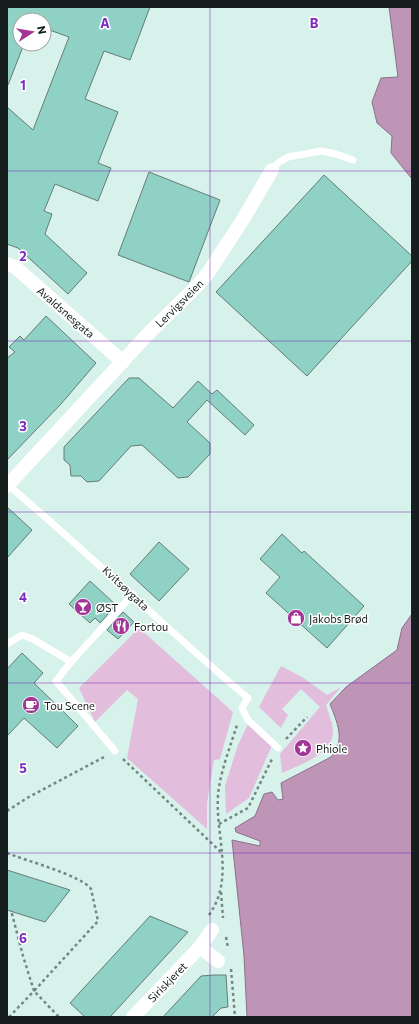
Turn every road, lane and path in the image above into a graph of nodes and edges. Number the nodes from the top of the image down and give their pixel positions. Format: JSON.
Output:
{"nodes":[{"id":1,"x":353,"y":160,"type":"dead end"},
{"id":2,"x":272,"y":170,"type":"joint"},
{"id":3,"x":7,"y":264,"type":"edge"},
{"id":4,"x":123,"y":362,"type":"junction"},
{"id":5,"x":7,"y":485,"type":"edge"},
{"id":6,"x":133,"y":594,"type":"junction"},
{"id":7,"x":7,"y":644,"type":"edge"},
{"id":8,"x":71,"y":662,"type":"junction"},
{"id":9,"x":242,"y":708,"type":"junction"},
{"id":10,"x":307,"y":716,"type":"dead end"},
{"id":11,"x":278,"y":748,"type":"junction"},
{"id":12,"x":115,"y":752,"type":"junction"},
{"id":13,"x":7,"y":811,"type":"edge"},
{"id":14,"x":220,"y":824,"type":"junction"},
{"id":15,"x":7,"y":854,"type":"edge"},
{"id":16,"x":223,"y":854,"type":"junction"},
{"id":17,"x":11,"y":910,"type":"dead end"},
{"id":18,"x":212,"y":930,"type":"joint"},
{"id":19,"x":200,"y":947,"type":"junction"},
{"id":20,"x":218,"y":961,"type":"dead end"},
{"id":21,"x":34,"y":991,"type":"junction"},
{"id":22,"x":9,"y":1017,"type":"edge"},
{"id":23,"x":59,"y":1017,"type":"edge"},
{"id":24,"x":133,"y":1017,"type":"edge"}],
"edges":[{"from":1,"to":2,"type":"lane","name":"Lervigsveien"},
{"from":2,"to":4,"type":"street","name":"Lervigsveien"},
{"from":3,"to":4,"type":"street","name":"Avaldsnesgata"},
{"from":4,"to":5,"type":"street","name":"Lervigsveien"},
{"from":5,"to":6,"type":"lane","name":"Kvitsøygata"},
{"from":6,"to":8,"type":"lane"},
{"from":6,"to":9,"type":"lane","name":"Kvitsøygata"},
{"from":7,"to":8,"type":"lane"},
{"from":8,"to":12,"type":"lane"},
{"from":9,"to":11,"type":"lane"},
{"from":9,"to":14,"type":"path"},
{"from":10,"to":11,"type":"path"},
{"from":11,"to":14,"type":"path"},
{"from":12,"to":13,"type":"path"},
{"from":12,"to":16,"type":"path"},
{"from":14,"to":16,"type":"path"},
{"from":15,"to":21,"type":"path"},
{"from":16,"to":18,"type":"path"},
{"from":17,"to":21,"type":"path"},
{"from":18,"to":19,"type":"street","name":"Siriskjeret"},
{"from":19,"to":20,"type":"street"},
{"from":19,"to":24,"type":"street","name":"Siriskjeret"},
{"from":21,"to":22,"type":"path"},
{"from":21,"to":23,"type":"path"}]}
